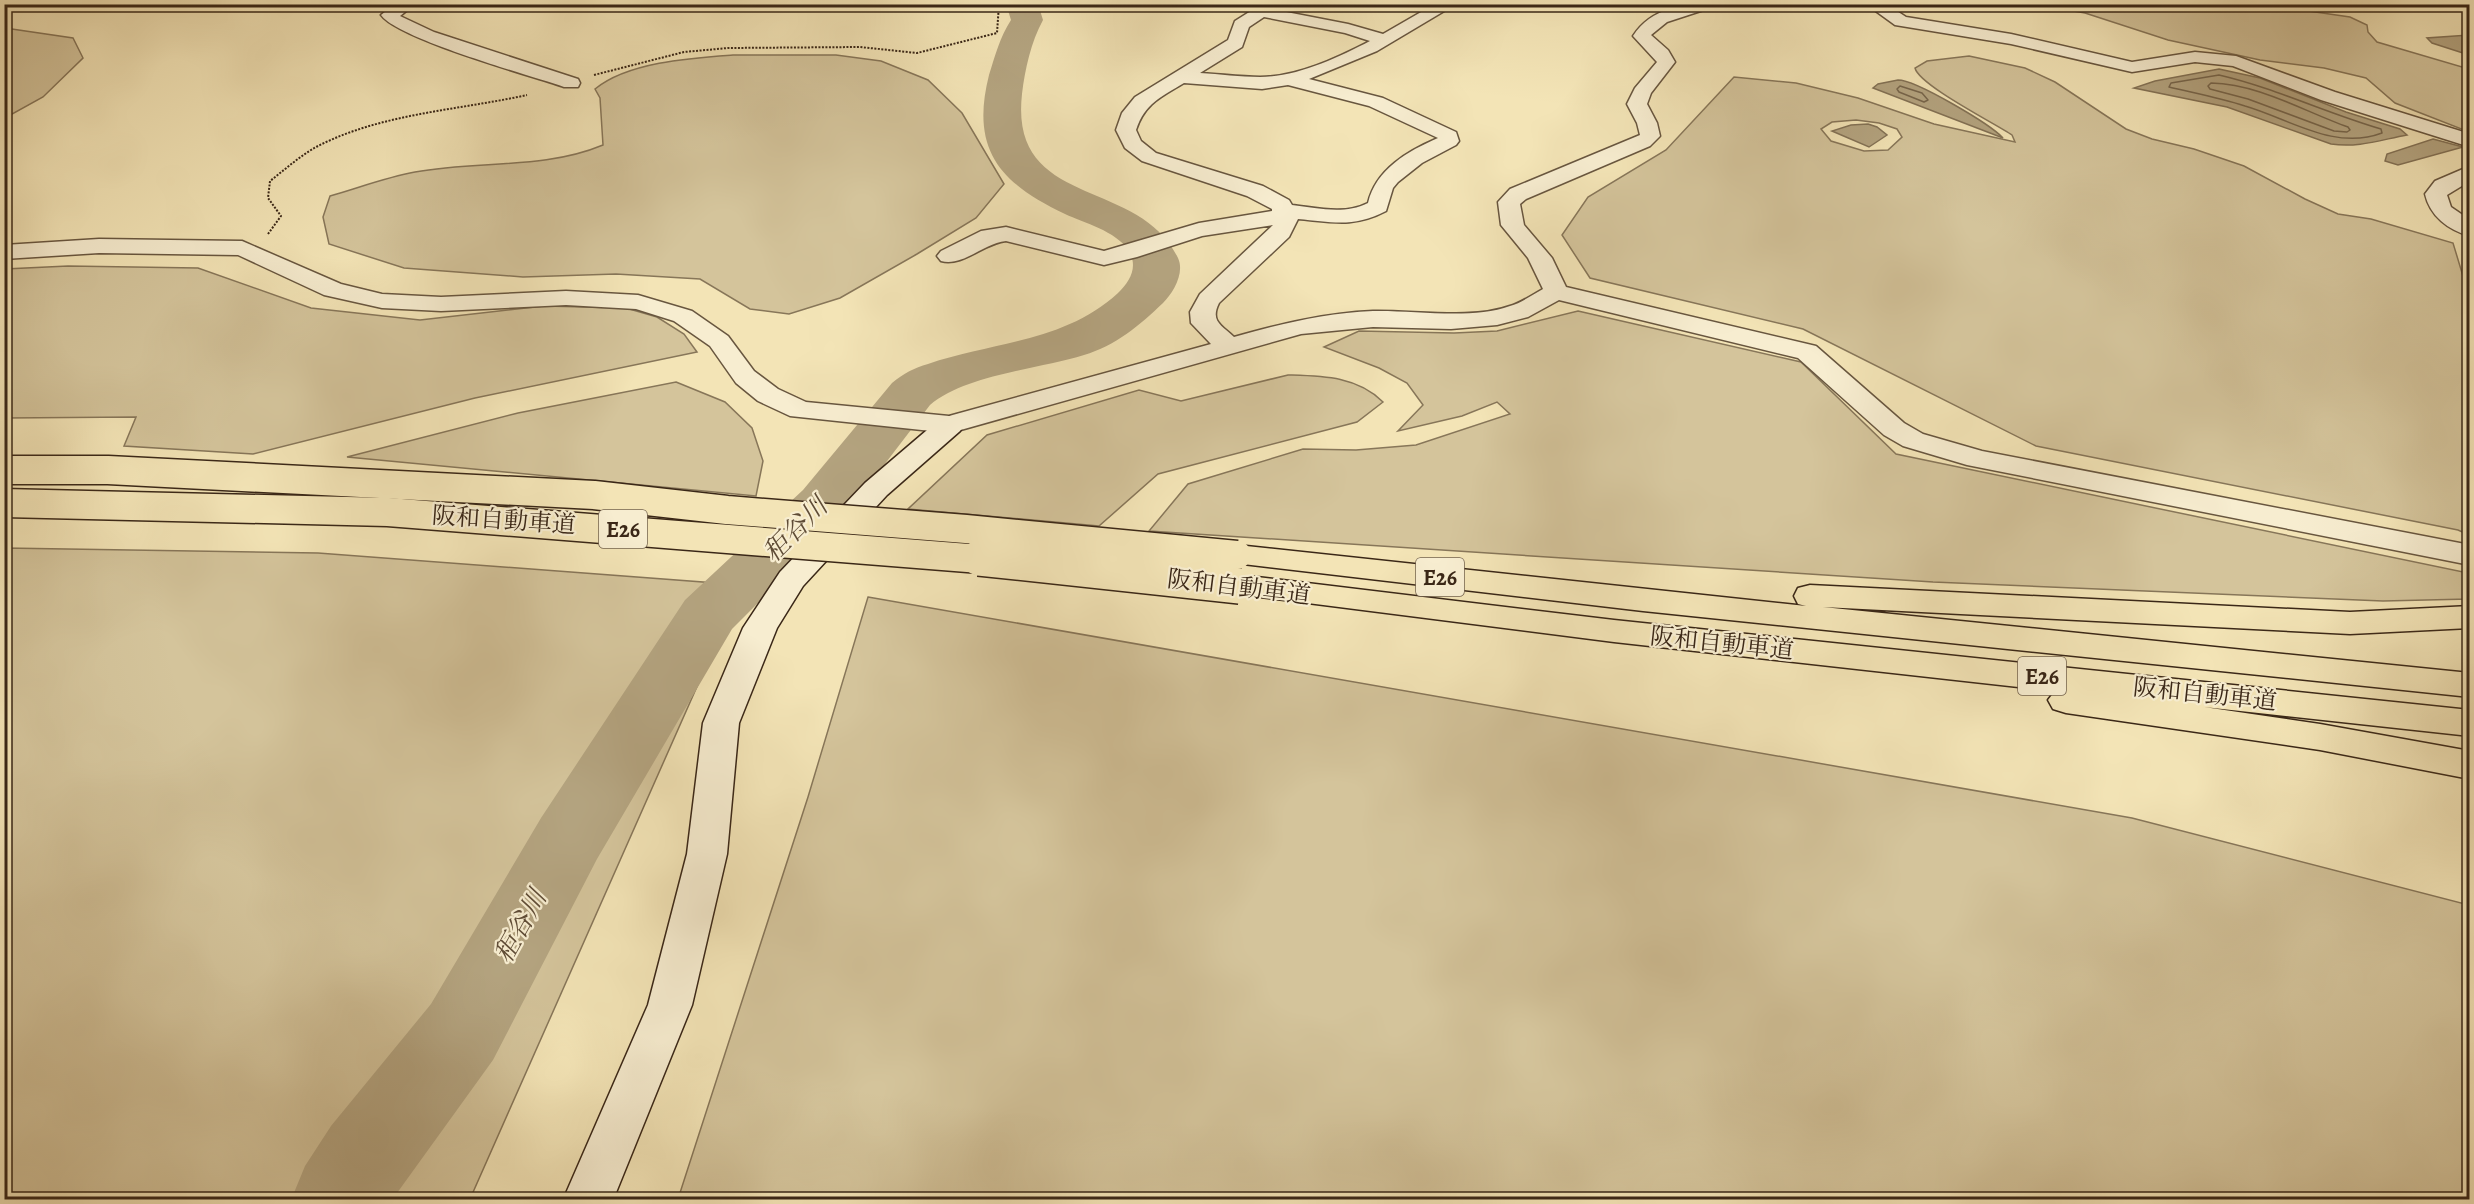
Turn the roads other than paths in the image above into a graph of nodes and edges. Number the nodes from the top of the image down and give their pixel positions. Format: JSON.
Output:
{"nodes":[{"id":1,"x":407,"y":4,"type":"edge"},
{"id":2,"x":1448,"y":4,"type":"edge"},
{"id":3,"x":1707,"y":4,"type":"edge"},
{"id":4,"x":1874,"y":4,"type":"edge"},
{"id":5,"x":1268,"y":8,"type":"edge"},
{"id":6,"x":1384,"y":40,"type":"junction"},
{"id":7,"x":1180,"y":77,"type":"junction"},
{"id":8,"x":1288,"y":79,"type":"junction"},
{"id":9,"x":571,"y":83,"type":"road end"},
{"id":10,"x":2469,"y":141,"type":"edge"},
{"id":11,"x":2469,"y":172,"type":"edge"},
{"id":12,"x":1285,"y":214,"type":"junction"},
{"id":13,"x":2469,"y":229,"type":"edge"},
{"id":14,"x":4,"y":252,"type":"edge"},
{"id":15,"x":949,"y":256,"type":"dead end"},
{"id":16,"x":1556,"y":292,"type":"junction"},
{"id":17,"x":1229,"y":347,"type":"junction"},
{"id":18,"x":950,"y":425,"type":"junction"},
{"id":19,"x":4,"y":470,"type":"edge"},
{"id":20,"x":4,"y":503,"type":"edge"},
{"id":21,"x":2465,"y":554,"type":"dead end"},
{"id":22,"x":1239,"y":571,"type":"junction"},
{"id":23,"x":2469,"y":617,"type":"edge"},
{"id":24,"x":1614,"y":631,"type":"junction"},
{"id":25,"x":2469,"y":685,"type":"edge"},
{"id":26,"x":2469,"y":723,"type":"edge"},
{"id":27,"x":2469,"y":765,"type":"edge"},
{"id":28,"x":588,"y":1200,"type":"edge"}],
"edges":[{"from":1,"to":9,"type":"street"},
{"from":2,"to":6,"type":"street"},
{"from":3,"to":16,"type":"street"},
{"from":4,"to":10,"type":"street"},
{"from":5,"to":6,"type":"street"},
{"from":5,"to":7,"type":"street"},
{"from":6,"to":8,"type":"street"},
{"from":7,"to":8,"type":"street"},
{"from":7,"to":12,"type":"street"},
{"from":8,"to":12,"type":"street"},
{"from":11,"to":13,"type":"street"},
{"from":12,"to":15,"type":"street"},
{"from":12,"to":17,"type":"street"},
{"from":14,"to":18,"type":"street"},
{"from":16,"to":17,"type":"street"},
{"from":16,"to":21,"type":"street"},
{"from":17,"to":18,"type":"street"},
{"from":18,"to":28,"type":"street"},
{"from":19,"to":22,"type":"highway","name":"阪和自動車道","number":"E26","bridge":true},
{"from":20,"to":22,"type":"highway","name":"阪和自動車道","number":"E26","bridge":true},
{"from":22,"to":23,"type":"highway"},
{"from":22,"to":24,"type":"highway","name":"阪和自動車道","number":"E26"},
{"from":22,"to":25,"type":"highway","name":"阪和自動車道","number":"E26"},
{"from":24,"to":26,"type":"highway","name":"阪和自動車道","number":"E26"},
{"from":24,"to":27,"type":"highway"}]}
